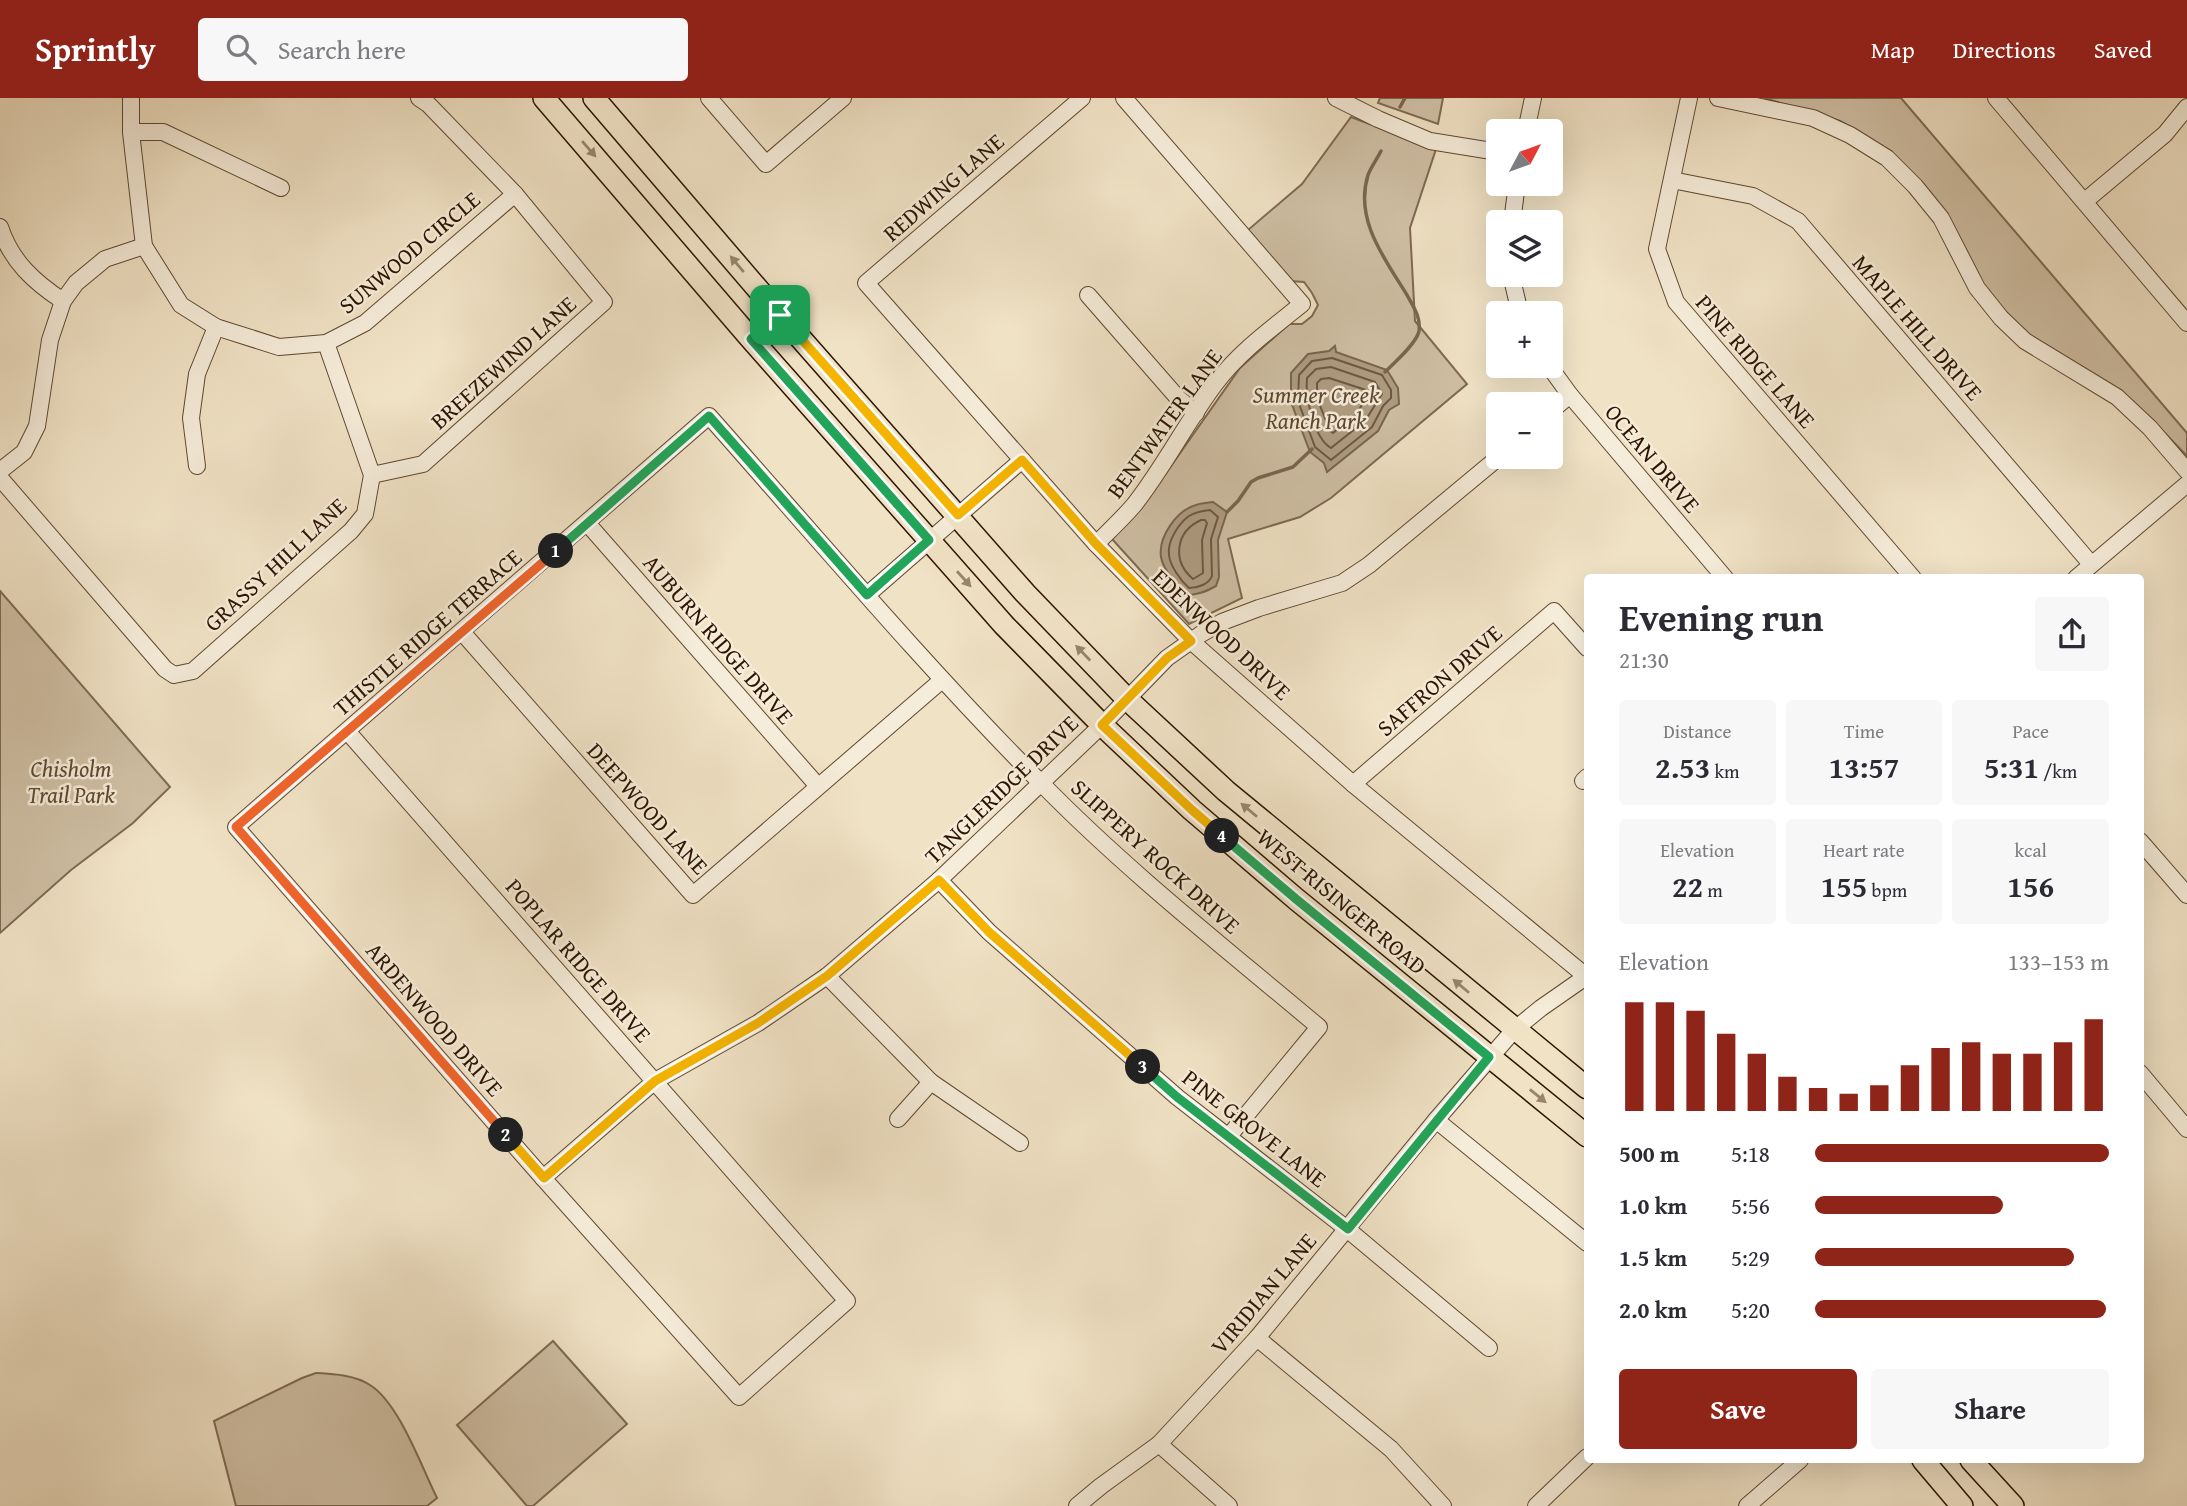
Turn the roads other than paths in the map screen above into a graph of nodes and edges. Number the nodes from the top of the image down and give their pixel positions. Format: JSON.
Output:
{"nodes":[{"id":1,"x":131,"y":98,"type":"edge"},
{"id":2,"x":544,"y":98,"type":"edge"},
{"id":3,"x":594,"y":98,"type":"edge"},
{"id":4,"x":709,"y":98,"type":"edge"},
{"id":5,"x":843,"y":98,"type":"edge"},
{"id":6,"x":1082,"y":98,"type":"edge"},
{"id":7,"x":1124,"y":98,"type":"edge"},
{"id":8,"x":1336,"y":98,"type":"edge"},
{"id":9,"x":1533,"y":98,"type":"edge"},
{"id":10,"x":1689,"y":98,"type":"edge"},
{"id":11,"x":1718,"y":98,"type":"edge"},
{"id":12,"x":1996,"y":98,"type":"edge"},
{"id":13,"x":427,"y":100,"type":"edge"},
{"id":14,"x":2187,"y":108,"type":"edge"},
{"id":15,"x":1529,"y":119,"type":"edge"},
{"id":16,"x":131,"y":132,"type":"junction"},
{"id":17,"x":1486,"y":150,"type":"edge"},
{"id":18,"x":1672,"y":180,"type":"junction"},
{"id":19,"x":281,"y":188,"type":"dead end"},
{"id":20,"x":515,"y":194,"type":"junction"},
{"id":21,"x":2085,"y":201,"type":"junction"},
{"id":22,"x":0,"y":228,"type":"edge"},
{"id":23,"x":144,"y":246,"type":"junction"},
{"id":24,"x":866,"y":283,"type":"joint"},
{"id":25,"x":1088,"y":295,"type":"dead end"},
{"id":26,"x":62,"y":301,"type":"junction"},
{"id":27,"x":780,"y":315,"type":"junction"},
{"id":28,"x":2187,"y":324,"type":"edge"},
{"id":29,"x":216,"y":327,"type":"junction"},
{"id":30,"x":751,"y":339,"type":"junction"},
{"id":31,"x":326,"y":343,"type":"junction"},
{"id":32,"x":1558,"y":378,"type":"edge"},
{"id":33,"x":1570,"y":395,"type":"junction"},
{"id":34,"x":1563,"y":401,"type":"edge"},
{"id":35,"x":1196,"y":413,"type":"junction"},
{"id":36,"x":709,"y":416,"type":"joint"},
{"id":37,"x":1022,"y":460,"type":"junction"},
{"id":38,"x":197,"y":466,"type":"dead end"},
{"id":39,"x":1486,"y":468,"type":"edge"},
{"id":40,"x":0,"y":471,"type":"edge"},
{"id":41,"x":2187,"y":471,"type":"edge"},
{"id":42,"x":372,"y":475,"type":"junction"},
{"id":43,"x":0,"y":478,"type":"edge"},
{"id":44,"x":2187,"y":484,"type":"edge"},
{"id":45,"x":958,"y":515,"type":"junction"},
{"id":46,"x":587,"y":523,"type":"junction"},
{"id":47,"x":929,"y":540,"type":"junction"},
{"id":48,"x":1096,"y":544,"type":"junction"},
{"id":49,"x":2091,"y":564,"type":"junction"},
{"id":50,"x":1722,"y":574,"type":"edge"},
{"id":51,"x":1910,"y":574,"type":"edge"},
{"id":52,"x":2080,"y":574,"type":"edge"},
{"id":53,"x":867,"y":595,"type":"junction"},
{"id":54,"x":462,"y":632,"type":"junction"},
{"id":55,"x":1191,"y":641,"type":"junction"},
{"id":56,"x":1584,"y":645,"type":"edge"},
{"id":57,"x":942,"y":680,"type":"junction"},
{"id":58,"x":1127,"y":699,"type":"junction"},
{"id":59,"x":1102,"y":725,"type":"junction"},
{"id":60,"x":347,"y":731,"type":"junction"},
{"id":61,"x":1041,"y":784,"type":"junction"},
{"id":62,"x":1353,"y":784,"type":"junction"},
{"id":63,"x":817,"y":785,"type":"junction"},
{"id":64,"x":236,"y":827,"type":"joint"},
{"id":65,"x":2144,"y":846,"type":"edge"},
{"id":66,"x":939,"y":880,"type":"junction"},
{"id":67,"x":2187,"y":895,"type":"edge"},
{"id":68,"x":1584,"y":974,"type":"edge"},
{"id":69,"x":827,"y":976,"type":"junction"},
{"id":70,"x":1584,"y":978,"type":"edge"},
{"id":71,"x":1514,"y":1030,"type":"junction"},
{"id":72,"x":1489,"y":1057,"type":"junction"},
{"id":73,"x":2144,"y":1078,"type":"edge"},
{"id":74,"x":655,"y":1081,"type":"junction"},
{"id":75,"x":931,"y":1083,"type":"junction"},
{"id":76,"x":1584,"y":1086,"type":"edge"},
{"id":77,"x":898,"y":1119,"type":"dead end"},
{"id":78,"x":1436,"y":1119,"type":"junction"},
{"id":79,"x":2187,"y":1129,"type":"edge"},
{"id":80,"x":1584,"y":1134,"type":"edge"},
{"id":81,"x":1229,"y":1136,"type":"junction"},
{"id":82,"x":1020,"y":1143,"type":"dead end"},
{"id":83,"x":544,"y":1178,"type":"junction"},
{"id":84,"x":1348,"y":1229,"type":"junction"},
{"id":85,"x":1584,"y":1241,"type":"edge"},
{"id":86,"x":1257,"y":1338,"type":"junction"},
{"id":87,"x":1489,"y":1348,"type":"dead end"},
{"id":88,"x":739,"y":1397,"type":"joint"},
{"id":89,"x":1159,"y":1444,"type":"junction"},
{"id":90,"x":1584,"y":1460,"type":"edge"},
{"id":91,"x":1796,"y":1463,"type":"edge"},
{"id":92,"x":1926,"y":1463,"type":"edge"},
{"id":93,"x":1974,"y":1463,"type":"edge"},
{"id":94,"x":1077,"y":1506,"type":"edge"},
{"id":95,"x":1228,"y":1506,"type":"edge"},
{"id":96,"x":1443,"y":1506,"type":"edge"},
{"id":97,"x":1536,"y":1506,"type":"edge"},
{"id":98,"x":1746,"y":1506,"type":"edge"},
{"id":99,"x":1962,"y":1506,"type":"edge"},
{"id":100,"x":2013,"y":1506,"type":"edge"}],
"edges":[{"from":1,"to":16,"type":"street","name":"SUNWOOD CIRCLE"},
{"from":2,"to":30,"type":"main road","name":"WEST RISINGER ROAD","one_way":true},
{"from":27,"to":3,"type":"main road","name":"WEST RISINGER ROAD","one_way":true},
{"from":4,"to":5,"type":"street"},
{"from":6,"to":24,"type":"street","name":"REDWING LANE"},
{"from":7,"to":35,"type":"street","name":"BENTWATER LANE"},
{"from":8,"to":17,"type":"street"},
{"from":9,"to":15,"type":"street"},
{"from":10,"to":18,"type":"street","name":"PINE RIDGE LANE"},
{"from":11,"to":41,"type":"street"},
{"from":12,"to":21,"type":"street"},
{"from":13,"to":20,"type":"street","name":"BREEZEWIND LANE"},
{"from":14,"to":21,"type":"street"},
{"from":16,"to":19,"type":"street"},
{"from":16,"to":23,"type":"street","name":"SUNWOOD CIRCLE"},
{"from":18,"to":49,"type":"street","name":"MAPLE HILL DRIVE"},
{"from":18,"to":51,"type":"street","name":"PINE RIDGE LANE"},
{"from":20,"to":31,"type":"street","name":"SUNWOOD CIRCLE"},
{"from":20,"to":42,"type":"street","name":"BREEZEWIND LANE"},
{"from":21,"to":28,"type":"street"},
{"from":22,"to":26,"type":"street"},
{"from":23,"to":26,"type":"street"},
{"from":23,"to":29,"type":"street","name":"SUNWOOD CIRCLE"},
{"from":24,"to":37,"type":"street","name":"EDENWOOD DRIVE"},
{"from":25,"to":35,"type":"street"},
{"from":26,"to":40,"type":"street"},
{"from":27,"to":30,"type":"main road"},
{"from":27,"to":45,"type":"main road","name":"WEST RISINGER ROAD"},
{"from":29,"to":31,"type":"street","name":"SUNWOOD CIRCLE"},
{"from":29,"to":38,"type":"street"},
{"from":30,"to":47,"type":"main road","name":"WEST RISINGER ROAD"},
{"from":31,"to":42,"type":"street","name":"GRASSY HILL LANE"},
{"from":32,"to":33,"type":"street","name":"OCEAN DRIVE"},
{"from":33,"to":34,"type":"street"},
{"from":33,"to":50,"type":"street","name":"OCEAN DRIVE"},
{"from":35,"to":48,"type":"street","name":"BENTWATER LANE"},
{"from":36,"to":46,"type":"street","name":"THISTLE RIDGE TERRACE"},
{"from":36,"to":53,"type":"street","name":"SLIPPERY ROCK DRIVE"},
{"from":37,"to":45,"type":"street"},
{"from":37,"to":48,"type":"street","name":"EDENWOOD DRIVE"},
{"from":39,"to":55,"type":"street","name":"TANGLERIDGE DRIVE"},
{"from":42,"to":43,"type":"street","name":"GRASSY HILL LANE"},
{"from":44,"to":49,"type":"street"},
{"from":45,"to":47,"type":"street"},
{"from":58,"to":45,"type":"main road","name":"WEST RISINGER ROAD","one_way":true},
{"from":46,"to":54,"type":"street","name":"THISTLE RIDGE TERRACE"},
{"from":46,"to":63,"type":"street","name":"AUBURN RIDGE DRIVE"},
{"from":47,"to":53,"type":"street"},
{"from":47,"to":59,"type":"main road","name":"WEST RISINGER ROAD","one_way":true},
{"from":48,"to":55,"type":"street","name":"EDENWOOD DRIVE"},
{"from":49,"to":52,"type":"street"},
{"from":53,"to":57,"type":"street","name":"SLIPPERY ROCK DRIVE"},
{"from":54,"to":60,"type":"street","name":"THISTLE RIDGE TERRACE"},
{"from":54,"to":63,"type":"street","name":"DEEPWOOD LANE"},
{"from":55,"to":58,"type":"street","name":"TANGLERIDGE DRIVE"},
{"from":55,"to":62,"type":"street","name":"EDENWOOD DRIVE"},
{"from":56,"to":62,"type":"street","name":"SAFFRON DRIVE"},
{"from":57,"to":61,"type":"street","name":"SLIPPERY ROCK DRIVE"},
{"from":57,"to":63,"type":"street","name":"DEEPWOOD LANE"},
{"from":58,"to":59,"type":"street","name":"TANGLERIDGE DRIVE"},
{"from":71,"to":58,"type":"main road","name":"WEST RISINGER ROAD","one_way":true},
{"from":59,"to":61,"type":"street","name":"TANGLERIDGE DRIVE"},
{"from":59,"to":72,"type":"main road","name":"WEST RISINGER ROAD"},
{"from":60,"to":64,"type":"street","name":"THISTLE RIDGE TERRACE"},
{"from":60,"to":74,"type":"street","name":"POPLAR RIDGE DRIVE"},
{"from":61,"to":66,"type":"street","name":"TANGLERIDGE DRIVE"},
{"from":61,"to":81,"type":"street","name":"SLIPPERY ROCK DRIVE"},
{"from":62,"to":68,"type":"street","name":"EDENWOOD DRIVE"},
{"from":64,"to":83,"type":"street","name":"ARDENWOOD DRIVE"},
{"from":65,"to":67,"type":"street"},
{"from":66,"to":69,"type":"street","name":"TANGLERIDGE DRIVE"},
{"from":66,"to":81,"type":"street","name":"PINE GROVE LANE"},
{"from":69,"to":74,"type":"street","name":"TANGLERIDGE DRIVE"},
{"from":69,"to":75,"type":"street"},
{"from":70,"to":71,"type":"street","name":"VIRIDIAN LANE"},
{"from":71,"to":72,"type":"street","name":"VIRIDIAN LANE"},
{"from":71,"to":76,"type":"main road","name":"WEST RISINGER ROAD"},
{"from":72,"to":78,"type":"street","name":"VIRIDIAN LANE"},
{"from":72,"to":80,"type":"main road","name":"WEST RISINGER ROAD","one_way":true},
{"from":73,"to":79,"type":"street"},
{"from":74,"to":83,"type":"street","name":"TANGLERIDGE DRIVE"},
{"from":74,"to":88,"type":"street","name":"POPLAR RIDGE DRIVE"},
{"from":75,"to":77,"type":"street"},
{"from":75,"to":82,"type":"street"},
{"from":78,"to":84,"type":"street","name":"VIRIDIAN LANE"},
{"from":78,"to":85,"type":"street"},
{"from":81,"to":84,"type":"street","name":"PINE GROVE LANE"},
{"from":83,"to":88,"type":"street","name":"ARDENWOOD DRIVE"},
{"from":84,"to":86,"type":"street","name":"VIRIDIAN LANE"},
{"from":84,"to":87,"type":"street","name":"PINE GROVE LANE"},
{"from":86,"to":89,"type":"street","name":"VIRIDIAN LANE"},
{"from":86,"to":96,"type":"street"},
{"from":89,"to":94,"type":"street","name":"VIRIDIAN LANE"},
{"from":89,"to":95,"type":"street"},
{"from":90,"to":97,"type":"street"},
{"from":91,"to":98,"type":"street"},
{"from":92,"to":99,"type":"main road"},
{"from":93,"to":100,"type":"main road"}]}
